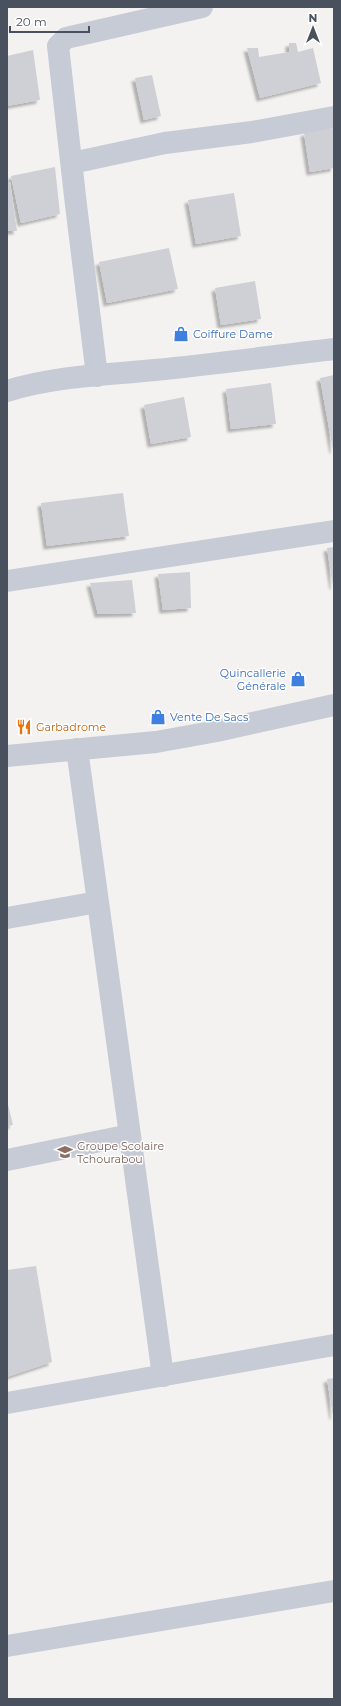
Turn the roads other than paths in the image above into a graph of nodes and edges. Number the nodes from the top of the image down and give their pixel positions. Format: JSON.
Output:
{"nodes":[{"id":1,"x":202,"y":7,"type":"edge"},
{"id":2,"x":334,"y":117,"type":"edge"},
{"id":3,"x":72,"y":163,"type":"junction"},
{"id":4,"x":334,"y":349,"type":"edge"},
{"id":5,"x":97,"y":376,"type":"junction"},
{"id":6,"x":7,"y":391,"type":"edge"},
{"id":7,"x":334,"y":531,"type":"edge"},
{"id":8,"x":7,"y":581,"type":"edge"},
{"id":9,"x":334,"y":705,"type":"edge"},
{"id":10,"x":77,"y":749,"type":"junction"},
{"id":11,"x":7,"y":756,"type":"edge"},
{"id":12,"x":98,"y":902,"type":"junction"},
{"id":13,"x":7,"y":918,"type":"edge"},
{"id":14,"x":130,"y":1135,"type":"junction"},
{"id":15,"x":7,"y":1160,"type":"edge"},
{"id":16,"x":334,"y":1345,"type":"edge"},
{"id":17,"x":163,"y":1376,"type":"junction"},
{"id":18,"x":7,"y":1403,"type":"edge"},
{"id":19,"x":334,"y":1592,"type":"edge"},
{"id":20,"x":7,"y":1646,"type":"edge"}],
"edges":[{"from":1,"to":3,"type":"street"},
{"from":2,"to":3,"type":"street"},
{"from":3,"to":5,"type":"street"},
{"from":4,"to":5,"type":"street"},
{"from":5,"to":6,"type":"street"},
{"from":7,"to":8,"type":"street"},
{"from":9,"to":10,"type":"street"},
{"from":10,"to":11,"type":"street"},
{"from":10,"to":12,"type":"street"},
{"from":12,"to":13,"type":"street"},
{"from":12,"to":14,"type":"street"},
{"from":14,"to":15,"type":"street"},
{"from":14,"to":17,"type":"street"},
{"from":16,"to":17,"type":"street"},
{"from":17,"to":18,"type":"street"},
{"from":19,"to":20,"type":"street"}]}
